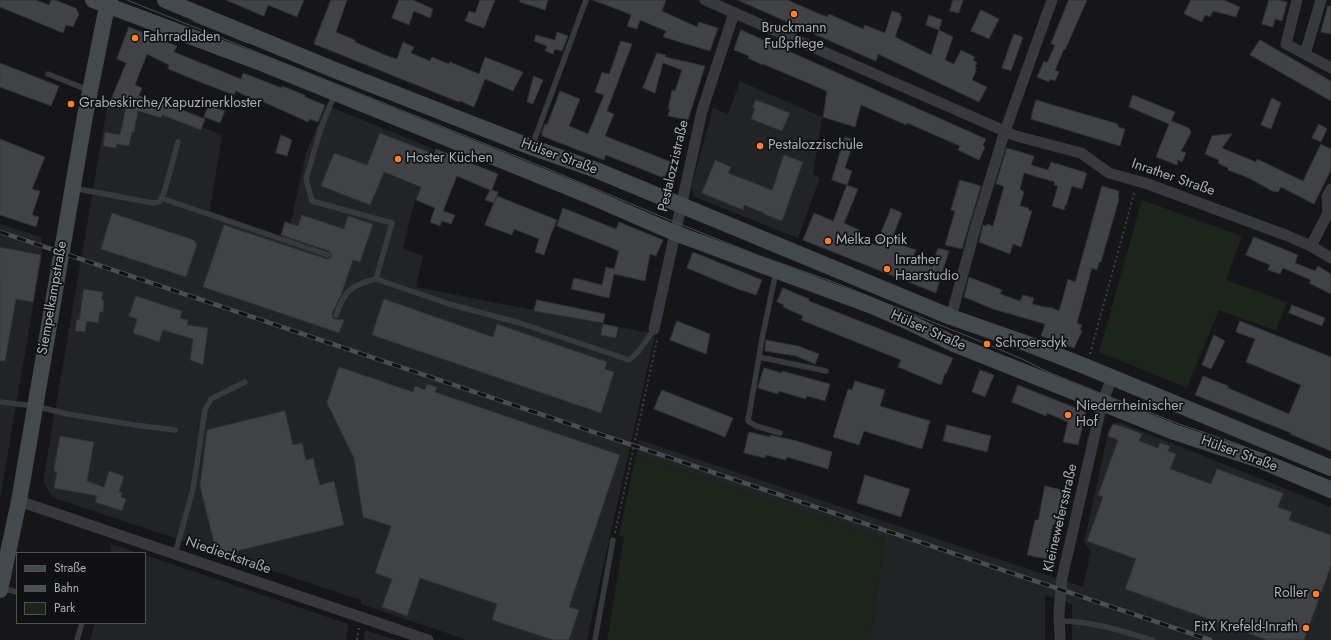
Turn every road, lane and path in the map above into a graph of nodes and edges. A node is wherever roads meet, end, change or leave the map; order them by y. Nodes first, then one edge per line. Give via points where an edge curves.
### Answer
1 (165, 0) edge
2 (586, 0) edge
3 (705, 0) edge
4 (1052, 0) edge
5 (1297, 0) edge
6 (1322, 0) edge
7 (103, 2) edge
8 (734, 13) junction
9 (1305, 54) junction
10 (1331, 68) edge
11 (48, 74) dead end
12 (90, 90) junction
13 (335, 93) junction
14 (1005, 131) junction
15 (178, 142) dead end
16 (531, 147) junction
17 (1138, 181) junction
18 (73, 188) junction
19 (1331, 189) edge
20 (161, 198) junction
21 (680, 206) junction
22 (675, 233) junction
23 (1311, 246) junction
24 (328, 255) dead end
25 (1331, 258) edge
26 (776, 270) junction
27 (376, 279) junction
28 (336, 314) dead end
29 (951, 317) junction
30 (654, 329) junction
31 (759, 356) junction
32 (1087, 367) junction
33 (826, 371) dead end
34 (1112, 378) junction
35 (245, 382) dead end
36 (0, 402) edge
37 (1102, 403) junction
38 (35, 406) junction
39 (175, 430) dead end
40 (780, 433) dead end
41 (1331, 468) edge
42 (1331, 490) edge
43 (19, 501) junction
44 (613, 540) joint
45 (175, 554) junction
46 (0, 589) edge
47 (16, 592) edge
48 (1059, 621) junction
49 (82, 624) edge
50 (77, 640) edge
51 (428, 640) edge
52 (595, 640) edge
53 (1060, 640) edge
54 (1152, 640) edge

1 - 16 street, Hülser Straße
2 - 16 lane
3 - 8 street, Inrather Straße
4 - 14 street
5 - 9 street via 1286,44
6 - 9 street
7 - 12 street, Siempelkampstraße
7 - 13 street, Hülser Straße
8 - 14 street, Inrather Straße
8 - 21 street, Pestalozzistraße via 702,111
9 - 10 street
11 - 12 lane
12 - 18 street, Siempelkampstraße
13 - 22 street, Hülser Straße
13 - 27 lane via 321,128 306,179 312,201 392,222
14 - 17 street, Inrather Straße via 1081,153 1109,173
14 - 29 street, Hülser Straße
15 - 20 lane
16 - 21 street, Hülser Straße via 596,170
17 - 23 street, Inrather Straße
17 - 32 path
18 - 20 lane via 153,203 159,202
18 - 38 street, Siempelkampstraße
19 - 23 street via 1327,197 1328,213
20 - 24 lane
21 - 22 street, Pestalozzistraße
21 - 29 street, Hülser Straße
22 - 26 street, Hülser Straße
22 - 30 street, Pestalozzistraße
23 - 25 street, Inrather Straße
26 - 31 lane
26 - 37 street, Hülser Straße via 872,306 954,344
27 - 28 lane via 361,282 351,288 342,299
27 - 30 lane via 449,304 520,323 629,360 639,351
29 - 32 street, Hülser Straße
30 - 44 path via 657,339
31 - 33 lane
31 - 40 lane via 748,421
32 - 34 street, Hülser Straße
34 - 37 street
34 - 41 street, Hülser Straße
35 - 45 lane via 211,399 205,410 192,489
36 - 38 lane
37 - 42 street, Hülser Straße via 1174,432 1262,461
37 - 48 street, Kleinewefersstraße via 1062,578
38 - 39 lane via 67,414
38 - 43 street, Siempelkampstraße
43 - 45 street, Niedieckstraße
43 - 46 street, Siempelkampstraße
44 - 52 lane
45 - 51 street, Niedieckstraße
46 - 47 lane
48 - 53 street, Kleinewefersstraße
48 - 54 lane via 1110,627
49 - 50 lane

